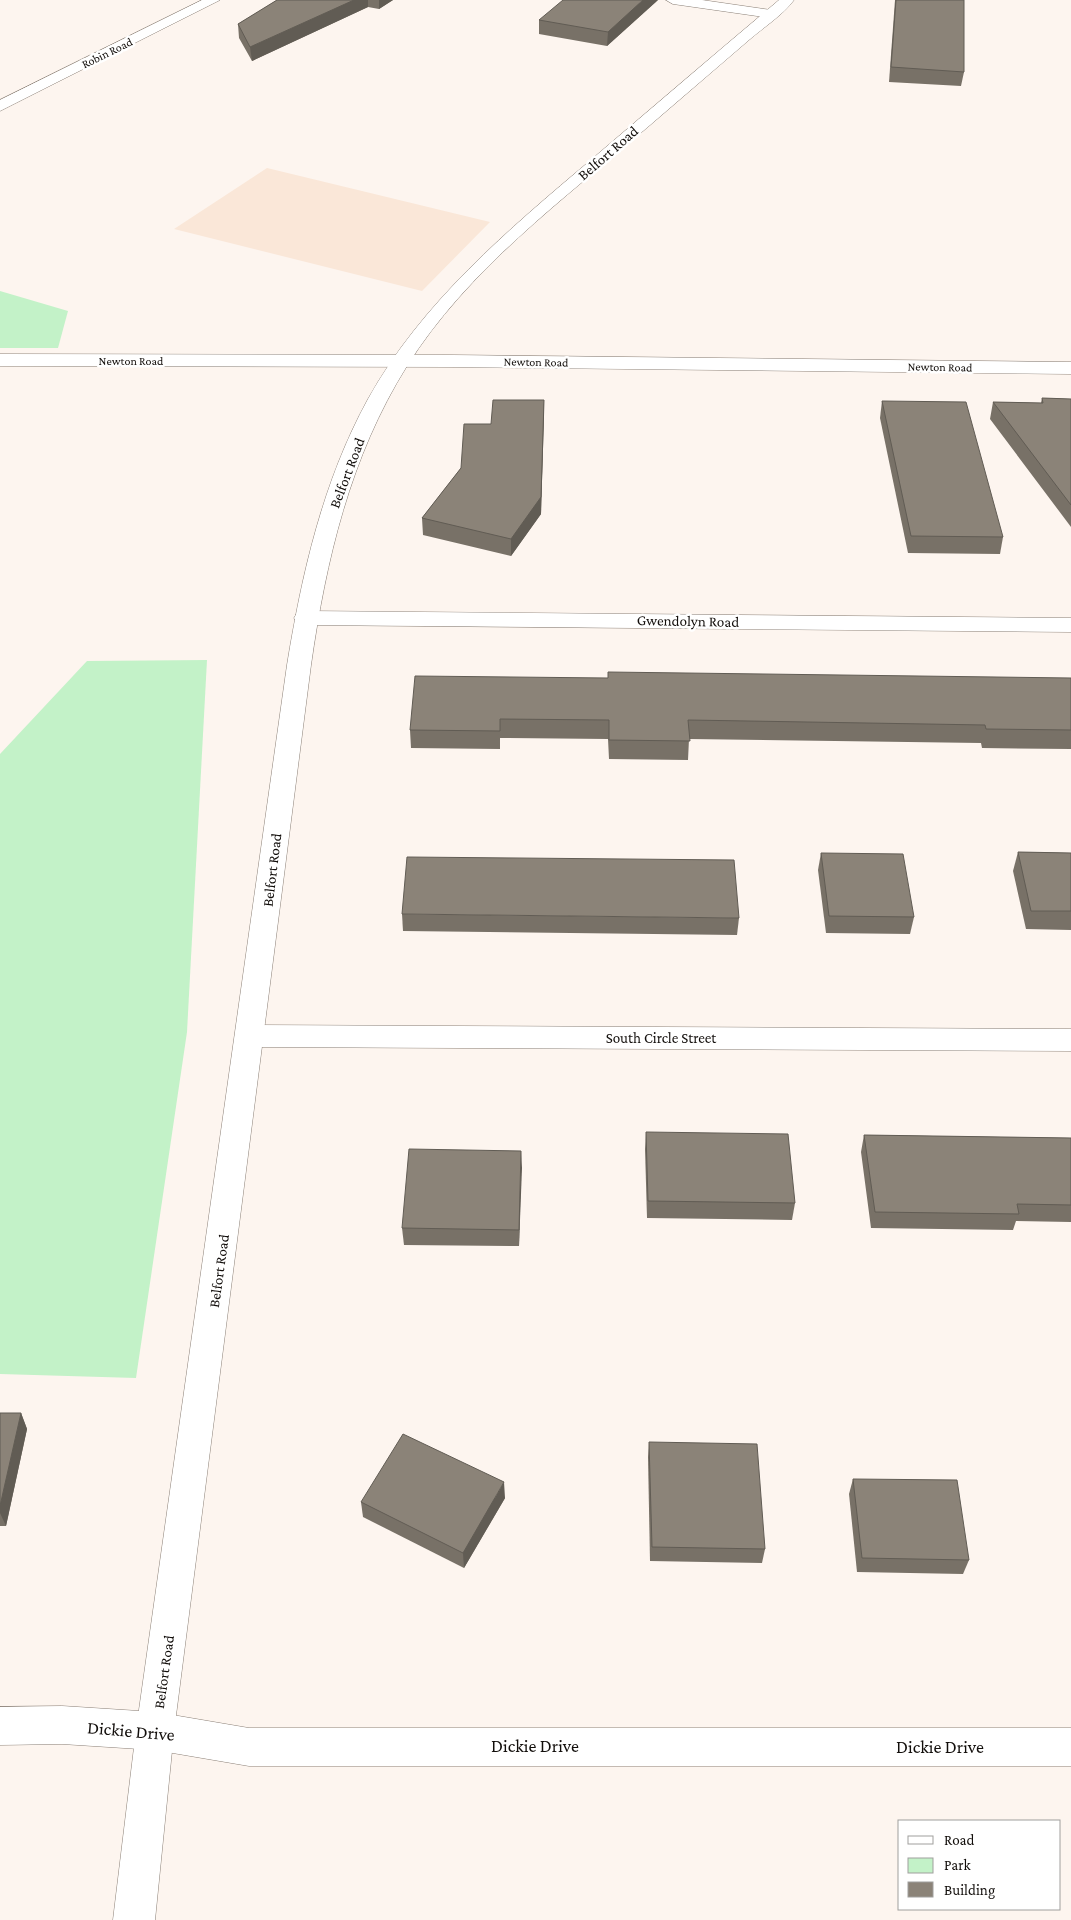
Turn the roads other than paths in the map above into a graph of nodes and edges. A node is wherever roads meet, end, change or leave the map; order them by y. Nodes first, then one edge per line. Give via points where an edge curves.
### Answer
1 (213, 0) edge
2 (673, 0) edge
3 (779, 7) edge
4 (0, 106) edge
5 (0, 360) edge
6 (402, 362) junction
7 (1071, 368) edge
8 (306, 618) junction
9 (1071, 625) edge
10 (250, 1036) junction
11 (1071, 1040) edge
12 (0, 1726) edge
13 (155, 1731) junction
14 (1071, 1747) edge
15 (134, 1920) edge

1 - 4 street, Robin Road
2 - 3 street
3 - 6 street, Belfort Road via 524,225 467,279 424,329
5 - 6 street, Newton Road
6 - 7 street, Newton Road
6 - 8 street, Belfort Road via 378,399 335,498 314,572
8 - 9 street, Gwendolyn Road
8 - 10 street, Belfort Road
10 - 11 street, South Circle Street
10 - 13 street, Belfort Road
12 - 13 street, Dickie Drive via 62,1725
13 - 14 street, Dickie Drive via 249,1747
13 - 15 street, Belfort Road

